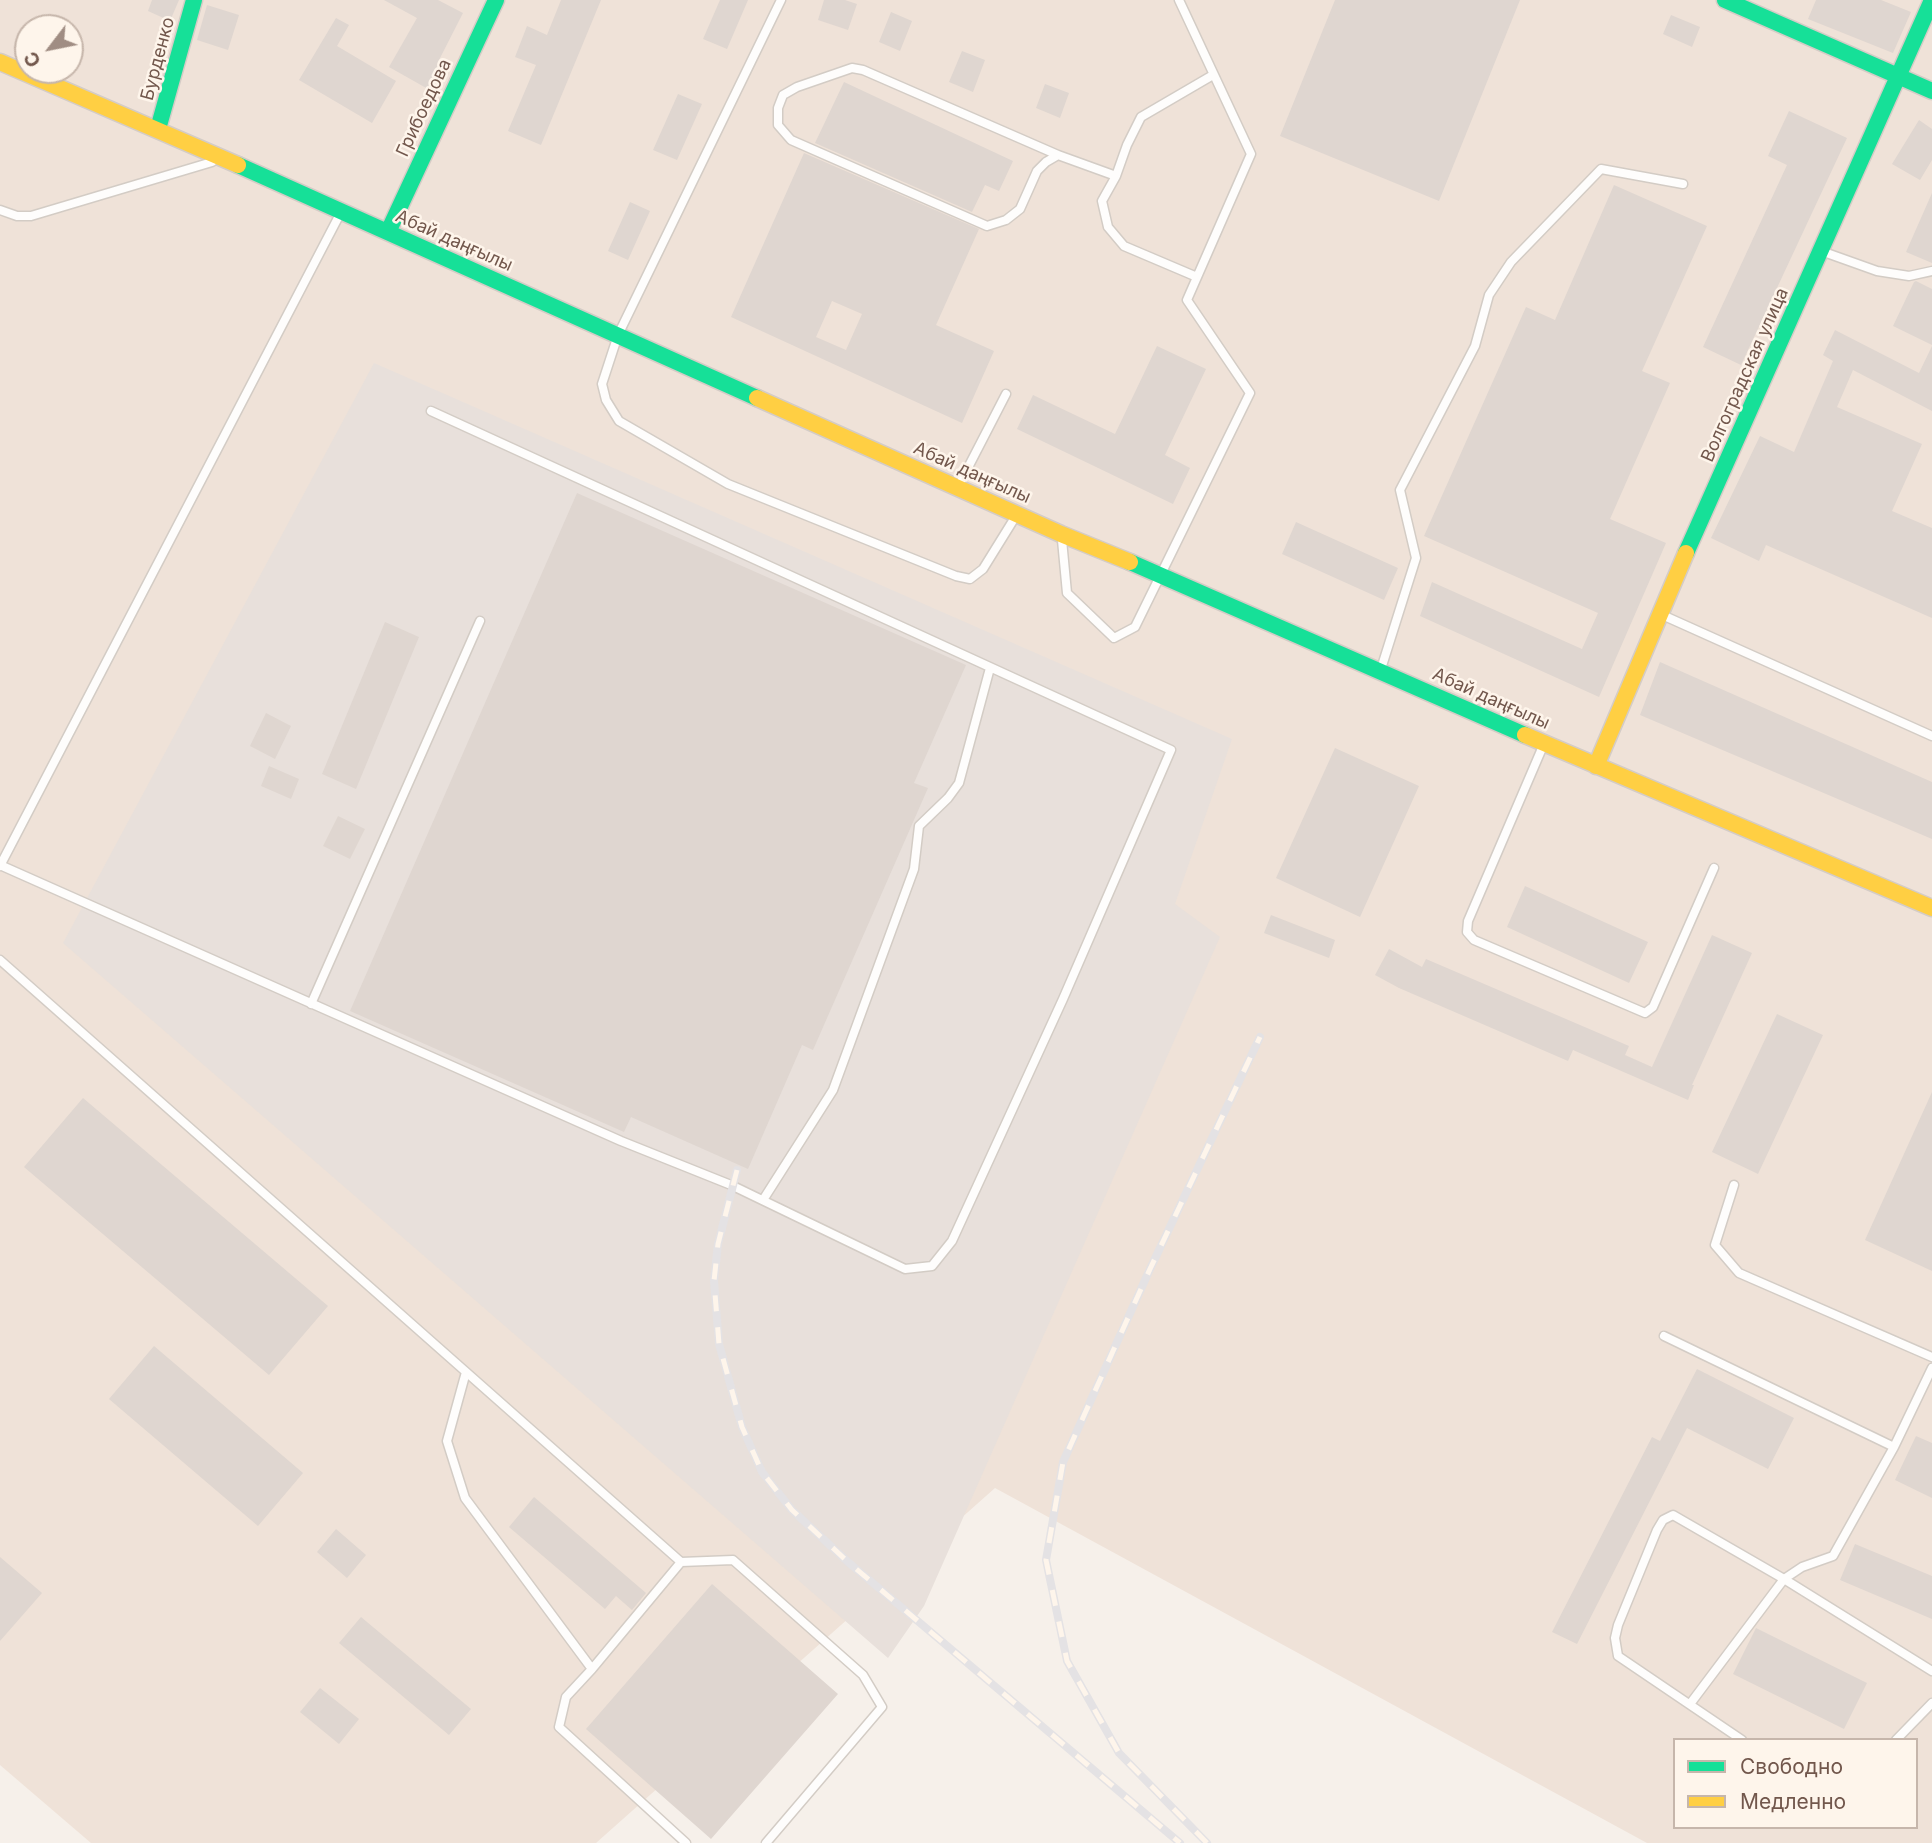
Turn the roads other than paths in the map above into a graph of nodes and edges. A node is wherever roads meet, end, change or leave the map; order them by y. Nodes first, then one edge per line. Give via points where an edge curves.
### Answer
1 (194, 0) edge
2 (495, 0) edge
3 (781, 0) edge
4 (1179, 0) edge
5 (1724, 0) edge
6 (1932, 0) edge
7 (0, 62) edge
8 (1213, 75) junction
9 (1899, 76) junction
10 (1932, 91) edge
11 (158, 129) junction
12 (1058, 155) junction
13 (222, 159) junction
14 (1116, 176) junction
15 (1683, 184) dead end
16 (0, 210) edge
17 (341, 211) junction
18 (388, 232) junction
19 (1821, 251) junction
20 (1932, 271) edge
21 (1197, 276) junction
22 (618, 335) junction
23 (1006, 394) dead end
24 (431, 411) dead end
25 (958, 487) junction
26 (1017, 514) junction
27 (1061, 534) junction
28 (1162, 575) junction
29 (1659, 613) junction
30 (480, 621) dead end
31 (990, 668) junction
32 (1380, 672) junction
33 (1932, 736) edge
34 (1545, 743) junction
35 (1596, 766) junction
36 (0, 866) edge
37 (1714, 868) dead end
38 (1932, 908) edge
39 (0, 960) edge
40 (312, 1004) junction
41 (1734, 1185) dead end
42 (763, 1200) junction
43 (1664, 1336) dead end
44 (1932, 1357) edge
45 (1932, 1368) edge
46 (466, 1372) junction
47 (1894, 1447) junction
48 (681, 1562) junction
49 (1784, 1579) junction
50 (592, 1669) junction
51 (1932, 1671) edge
52 (1932, 1703) edge
53 (1690, 1704) junction
54 (1739, 1738) edge
55 (1898, 1738) edge
56 (686, 1843) edge
57 (766, 1843) edge

1 - 11 main road, Бурденко
2 - 18 main road, Грибоедова
3 - 22 lane
4 - 8 lane
5 - 9 main road
6 - 9 main road, Волгоградская улица
7 - 11 main road, Абай даңғылы
8 - 14 lane via 1141,117
8 - 21 lane via 1251,154
9 - 10 main road
9 - 19 main road, Волгоградская улица
11 - 13 main road, Абай даңғылы
12 - 12 lane via 1037,171 1020,209 987,226 791,140 778,125 778,108 783,95 797,87 852,68
12 - 14 lane
13 - 16 lane via 31,216
13 - 17 main road, Абай даңғылы
14 - 21 lane via 1102,201 1108,227 1124,246
15 - 32 lane via 1601,169 1511,262 1489,295 1475,346 1400,490 1416,558
17 - 18 main road, Абай даңғылы
17 - 36 lane
18 - 22 main road, Абай даңғылы
19 - 20 lane via 1877,271 1909,276
19 - 29 main road, Волгоградская улица
21 - 28 lane via 1187,300 1250,393
22 - 25 main road, Абай даңғылы
22 - 26 lane via 602,384 619,421 728,484 970,579 983,569
23 - 25 lane
24 - 31 lane
25 - 26 main road, Абай даңғылы
26 - 27 main road, Абай даңғылы
27 - 28 main road, Абай даңғылы
27 - 28 lane via 1067,593 1114,638 1135,627
28 - 32 main road, Абай даңғылы
29 - 33 lane
29 - 35 main road, Волгоградская улица
30 - 40 lane
31 - 42 lane via 959,783 919,827 914,869 832,1090
31 - 42 lane via 1171,750 952,1241 932,1266 905,1269
32 - 34 main road, Абай даңғылы
34 - 35 main road, Абай даңғылы
34 - 37 lane via 1468,921 1467,932 1474,940 1645,1013 1653,1007
35 - 38 main road, Абай даңғылы
36 - 40 lane
39 - 46 lane
40 - 42 lane
41 - 44 lane via 1715,1245 1738,1273
43 - 47 lane
45 - 47 lane
46 - 48 lane
46 - 50 lane via 447,1441 465,1498
47 - 49 lane via 1833,1556
48 - 50 lane
48 - 57 lane via 733,1560 863,1675 882,1707
49 - 51 lane
49 - 53 lane
49 - 53 lane via 1673,1515 1663,1520 1615,1638 1618,1656
50 - 56 lane via 566,1697 559,1727
52 - 55 lane
53 - 54 lane

